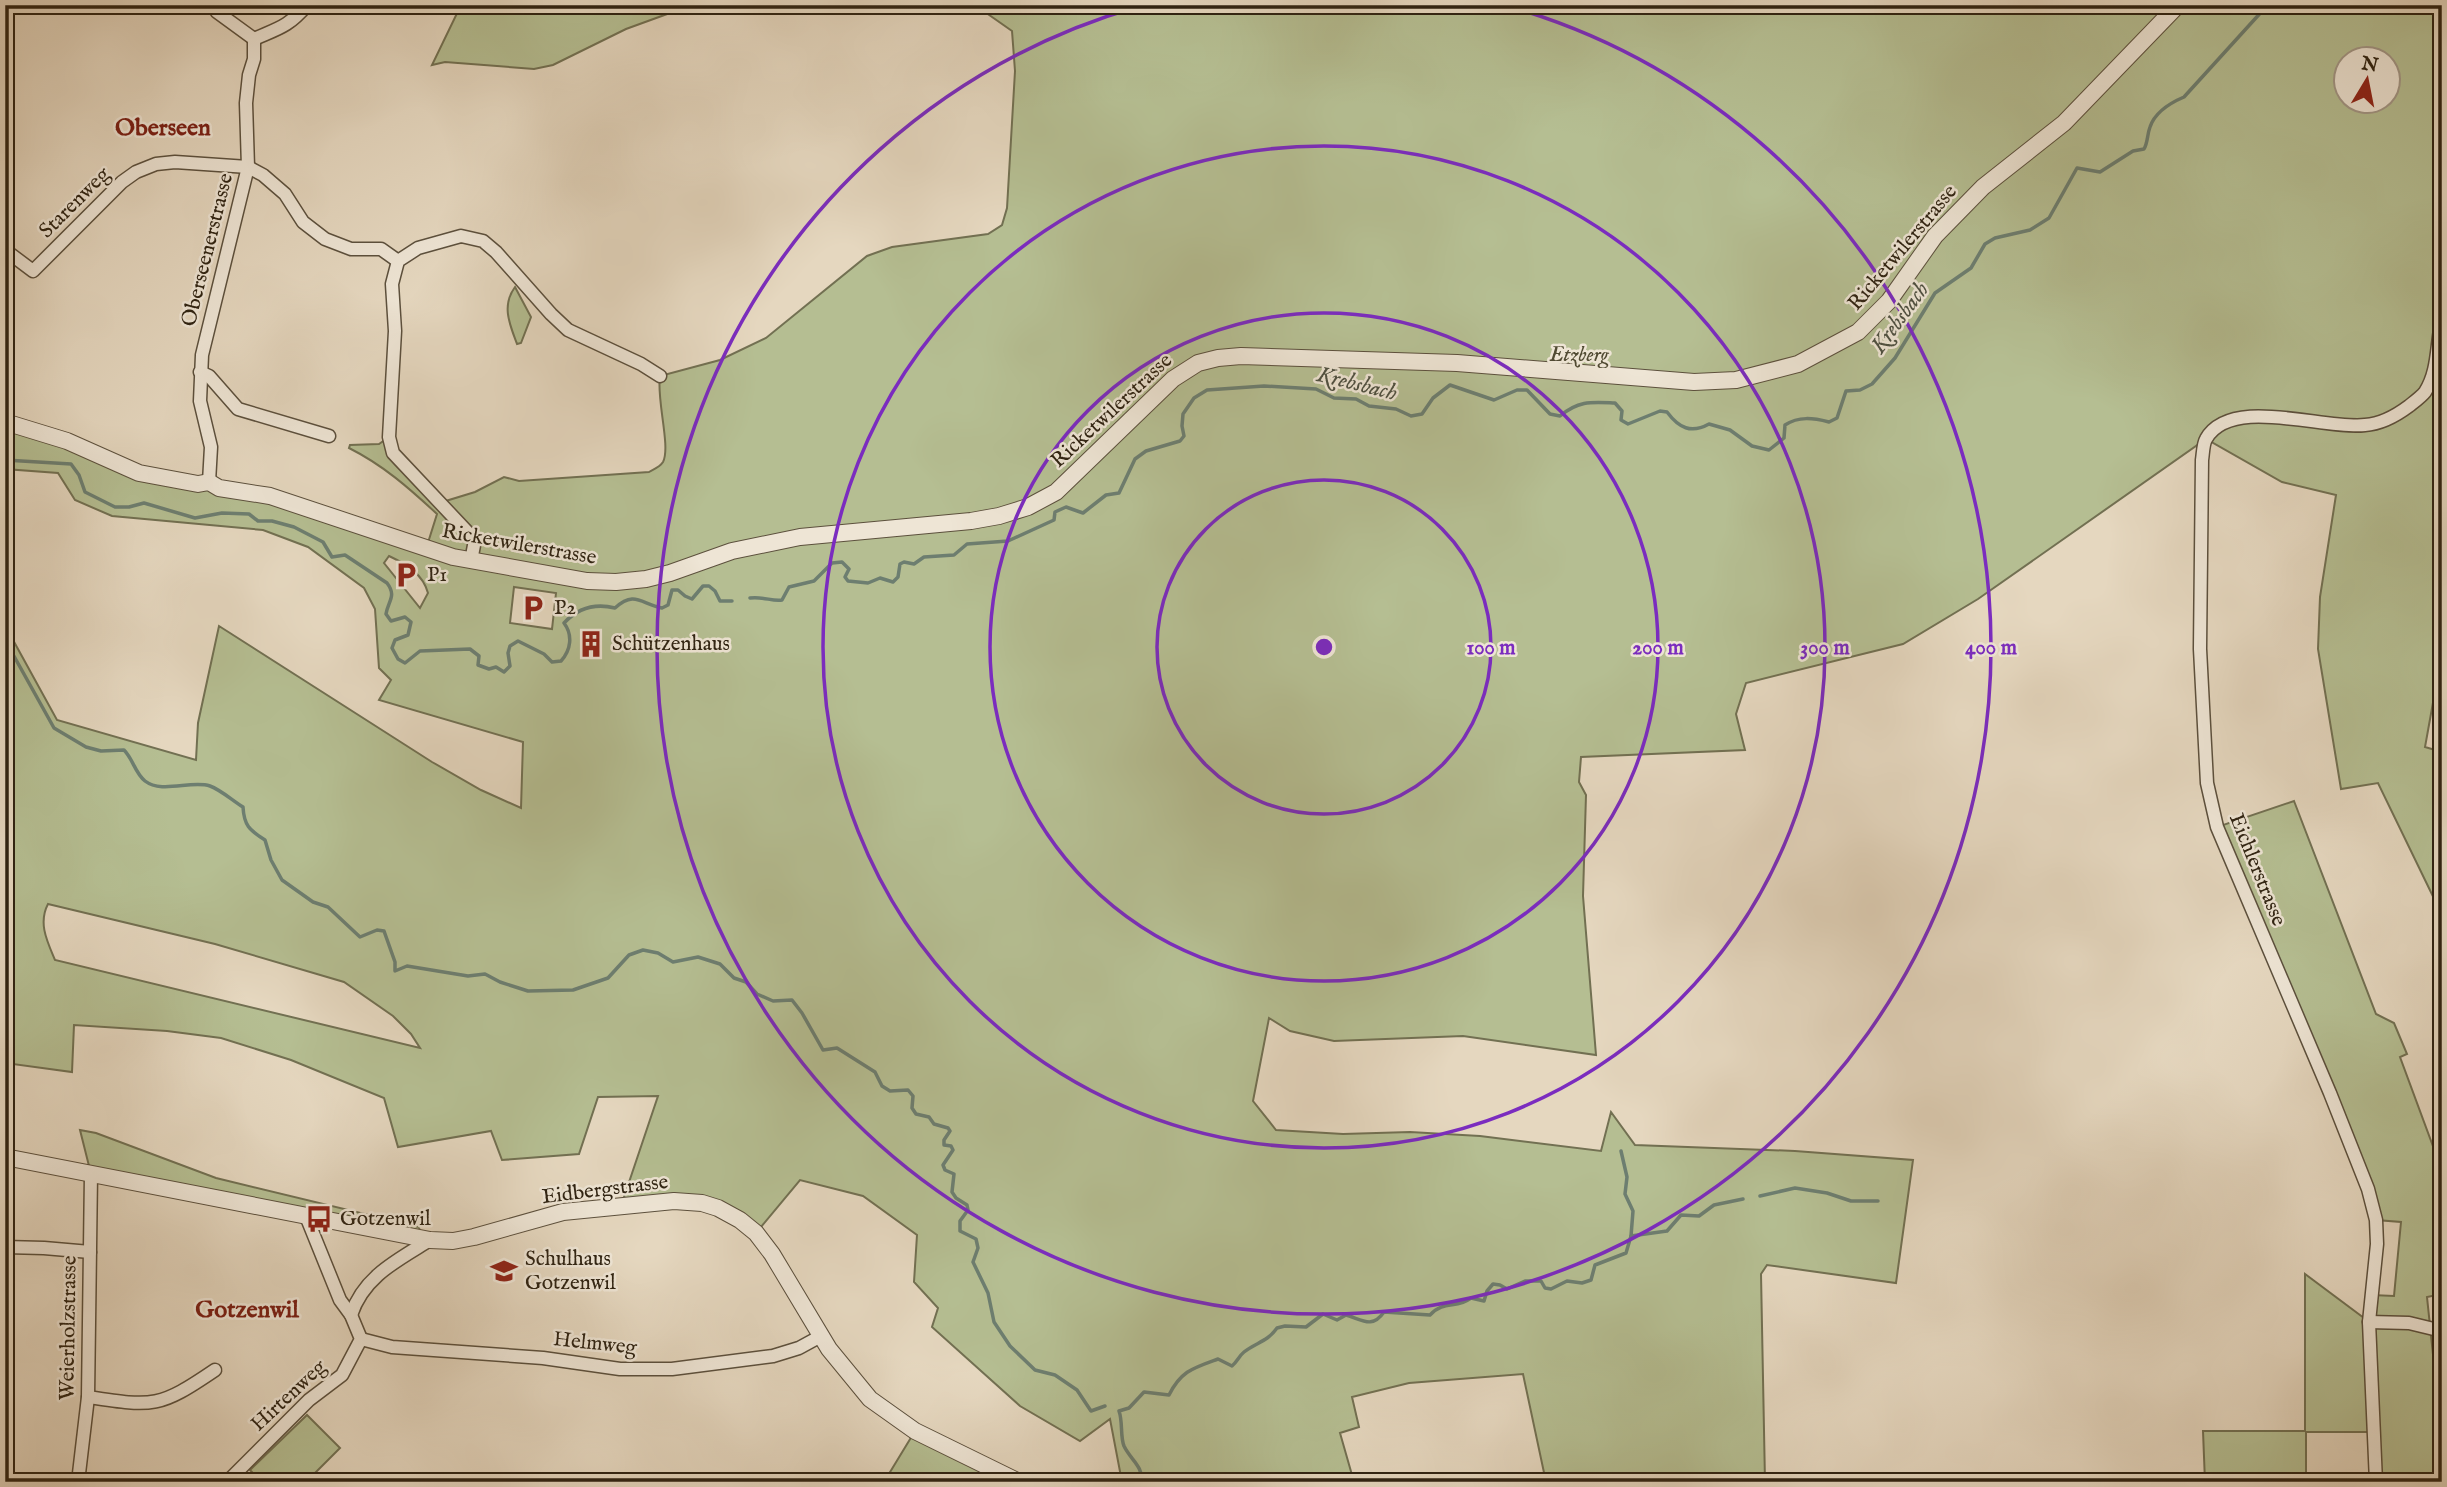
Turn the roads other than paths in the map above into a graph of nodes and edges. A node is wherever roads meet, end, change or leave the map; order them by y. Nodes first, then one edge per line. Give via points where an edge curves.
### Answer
1 (213, 5) edge
2 (307, 5) edge
3 (2178, 5) edge
4 (254, 39) junction
5 (248, 167) junction
6 (5, 250) edge
7 (398, 261) junction
8 (2442, 319) edge
9 (200, 372) junction
10 (660, 376) dead end
11 (5, 422) edge
12 (329, 436) dead end
13 (209, 482) junction
14 (471, 561) junction
15 (5, 1157) edge
16 (91, 1174) junction
17 (306, 1216) junction
18 (430, 1240) junction
19 (5, 1247) edge
20 (90, 1252) junction
21 (351, 1315) junction
22 (2369, 1322) junction
23 (2442, 1331) edge
24 (821, 1335) junction
25 (360, 1339) junction
26 (215, 1370) dead end
27 (88, 1397) junction
28 (78, 1482) edge
29 (227, 1482) edge
30 (1019, 1482) edge
31 (2375, 1482) edge

1 - 4 street
2 - 4 street via 281,29
3 - 14 street, Ricketwilerstrasse via 2064,123 1973,197 1935,236 1889,301 1858,332 1798,364 1736,380 1694,382 1457,363 1218,358 1198,363 1173,379 1056,492 999,516 763,543 670,573 616,582
4 - 5 street, Oberseenerstrasse via 246,103
5 - 6 street, Starenweg via 156,164 122,182 33,271
5 - 7 street via 285,194 303,222 325,239 351,249 381,249
5 - 9 street, Oberseenerstrasse
7 - 10 street via 418,248 461,236 483,241 568,330
7 - 14 street via 392,284 395,331 389,436 393,453 475,540
8 - 22 street, Eichlerstrasse via 2435,373 2424,394 2398,414 2367,425 2246,416 2223,423 2206,439 2202,460 2200,649 2207,783 2217,827 2368,1189 2377,1244
9 - 12 street via 238,409
9 - 13 street, Oberseenerstrasse via 200,401 211,447
11 - 13 street, Ricketwilerstrasse via 67,441 139,473
13 - 14 street, Ricketwilerstrasse via 297,504
15 - 16 street, Eidbergstrasse
16 - 17 street, Eidbergstrasse
16 - 20 street, Weierholzstrasse
17 - 18 street, Eidbergstrasse
17 - 21 street via 340,1300
18 - 21 street via 383,1268 356,1299
18 - 24 street, Eidbergstrasse via 474,1237 563,1212 702,1203 740,1220 756,1233
19 - 20 street
20 - 27 street, Weierholzstrasse
21 - 25 street
22 - 23 street via 2409,1322
22 - 31 street, Eichlerstrasse
24 - 25 street, Helmweg via 773,1356 672,1369 620,1369 543,1358 392,1347
24 - 30 street, Eidbergstrasse via 870,1399 915,1431
25 - 29 street, Hirtenweg via 342,1374
26 - 27 street via 159,1403
27 - 28 street, Weierholzstrasse

